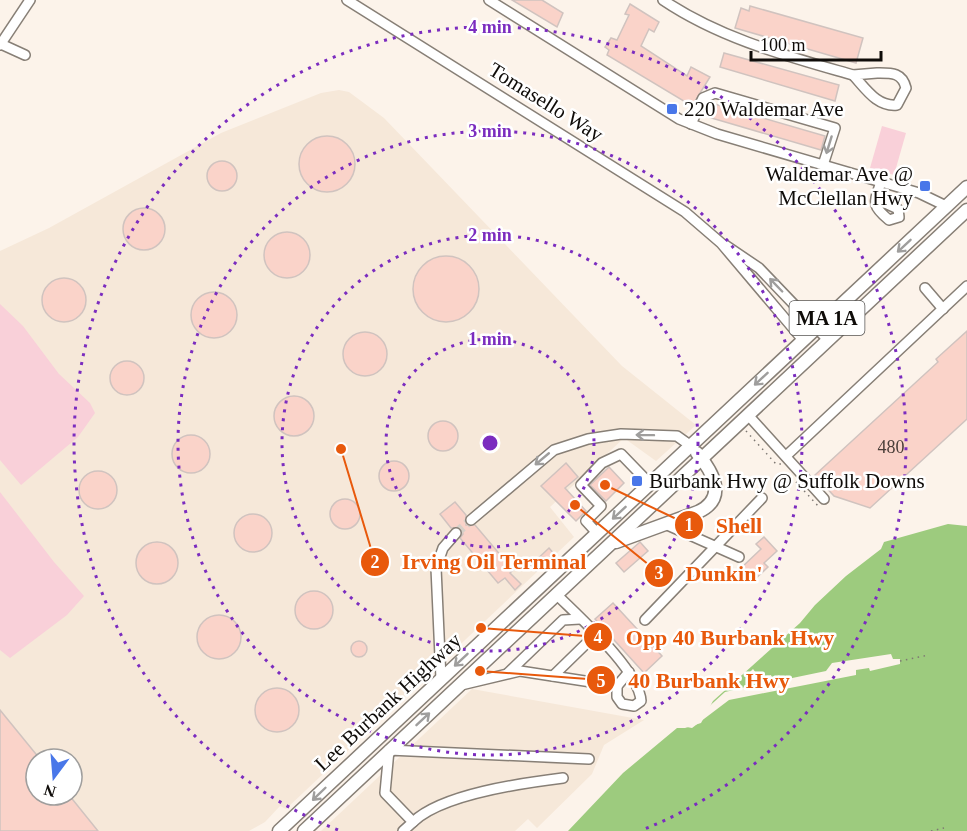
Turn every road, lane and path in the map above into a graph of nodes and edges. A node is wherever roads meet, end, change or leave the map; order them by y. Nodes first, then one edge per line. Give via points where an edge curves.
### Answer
1 (30, 0) edge
2 (347, 0) edge
3 (489, 0) edge
4 (663, 0) edge
5 (0, 44) edge
6 (25, 55) dead end
7 (853, 75) junction
8 (691, 124) junction
9 (823, 165) junction
10 (881, 182) junction
11 (967, 187) edge
12 (876, 199) dead end
13 (946, 206) junction
14 (967, 210) edge
15 (721, 243) junction
16 (967, 286) edge
17 (925, 288) dead end
18 (943, 309) junction
19 (817, 327) junction
20 (803, 339) junction
21 (828, 340) junction
22 (748, 415) junction
23 (745, 431) dead end
24 (691, 446) junction
25 (702, 459) junction
26 (784, 460) junction
27 (798, 479) dead end
28 (650, 484) junction
29 (762, 498) dead end
30 (821, 503) joint
31 (471, 520) tunnel mouth
32 (665, 524) junction
33 (456, 533) tunnel mouth
34 (597, 533) junction
35 (610, 544) junction
36 (716, 547) junction
37 (739, 557) dead end
38 (556, 594) junction
39 (580, 620) junction
40 (645, 620) dead end
41 (595, 635) junction
42 (929, 655) dead end
43 (900, 661) dead end
44 (629, 672) junction
45 (506, 674) junction
46 (553, 676) junction
47 (441, 679) junction
48 (459, 685) junction
49 (617, 686) junction
50 (389, 750) junction
51 (589, 759) dead end
52 (562, 778) dead end
53 (413, 822) junction
54 (944, 828) dead end
55 (279, 831) edge
56 (304, 831) edge
57 (403, 831) edge
58 (931, 831) edge

1 - 5 street
2 - 15 street, Tomasello Way via 667,199
3 - 8 street via 643,99
4 - 7 street via 726,35
5 - 6 street
7 - 7 street via 879,103 897,105 903,98 904,81 896,74
8 - 9 street
8 -> 9 street via 703,98 715,93 835,128
9 - 10 street
10 - 12 street
10 - 13 street
11 - 13 highway, MA 1A
13 -> 19 highway, MA 1A
14 - 21 highway, MA 1A
19 -> 15 street, Tomasello Way via 759,268
15 - 20 street, Tomasello Way
16 - 18 street
17 - 18 street
18 - 26 street
19 - 20 highway, MA 1A
19 - 21 street, Tomasello Way
20 -> 24 highway, Lee Burbank Highway / MA 1A
21 - 22 highway, MA 1A
22 - 25 highway, Lee Burbank Highway / MA 1A
22 - 26 street
23 - 26 path via 776,464
24 - 25 highway
24 - 28 highway, Lee Burbank Highway / MA 1A
24 -> 31 street via 677,436 621,434 554,450
25 - 32 highway via 715,479 713,500 701,510
25 - 35 highway, Lee Burbank Highway / MA 1A
26 - 30 street
27 - 30 path via 795,484
28 -> 34 highway, Lee Burbank Highway / MA 1A
28 - 34 street via 621,454 602,463 581,484 601,506 586,521
29 - 36 street
32 - 35 highway
32 - 36 street
33 - 47 street via 442,548 436,568
34 -> 47 highway, Lee Burbank Highway / MA 1A
35 - 38 highway, Lee Burbank Highway / MA 1A
36 - 37 street
36 - 40 street
38 - 39 street
38 - 48 highway, Lee Burbank Highway / MA 1A
39 - 41 street
39 - 45 street via 563,620
41 - 44 street
41 - 46 street
42 - 43 path
44 - 49 street
44 - 49 street via 640,689 641,701 634,706 622,704
45 - 46 street via 520,671
45 - 48 street
46 - 49 street
47 -> 55 highway, Lee Burbank Highway / MA 1A
50 -> 48 highway, Lee Burbank Highway / MA 1A
50 - 51 street
50 - 53 street via 385,793
50 - 56 highway, Lee Burbank Highway / MA 1A
52 - 53 street via 445,803
53 - 57 street
54 - 58 path

